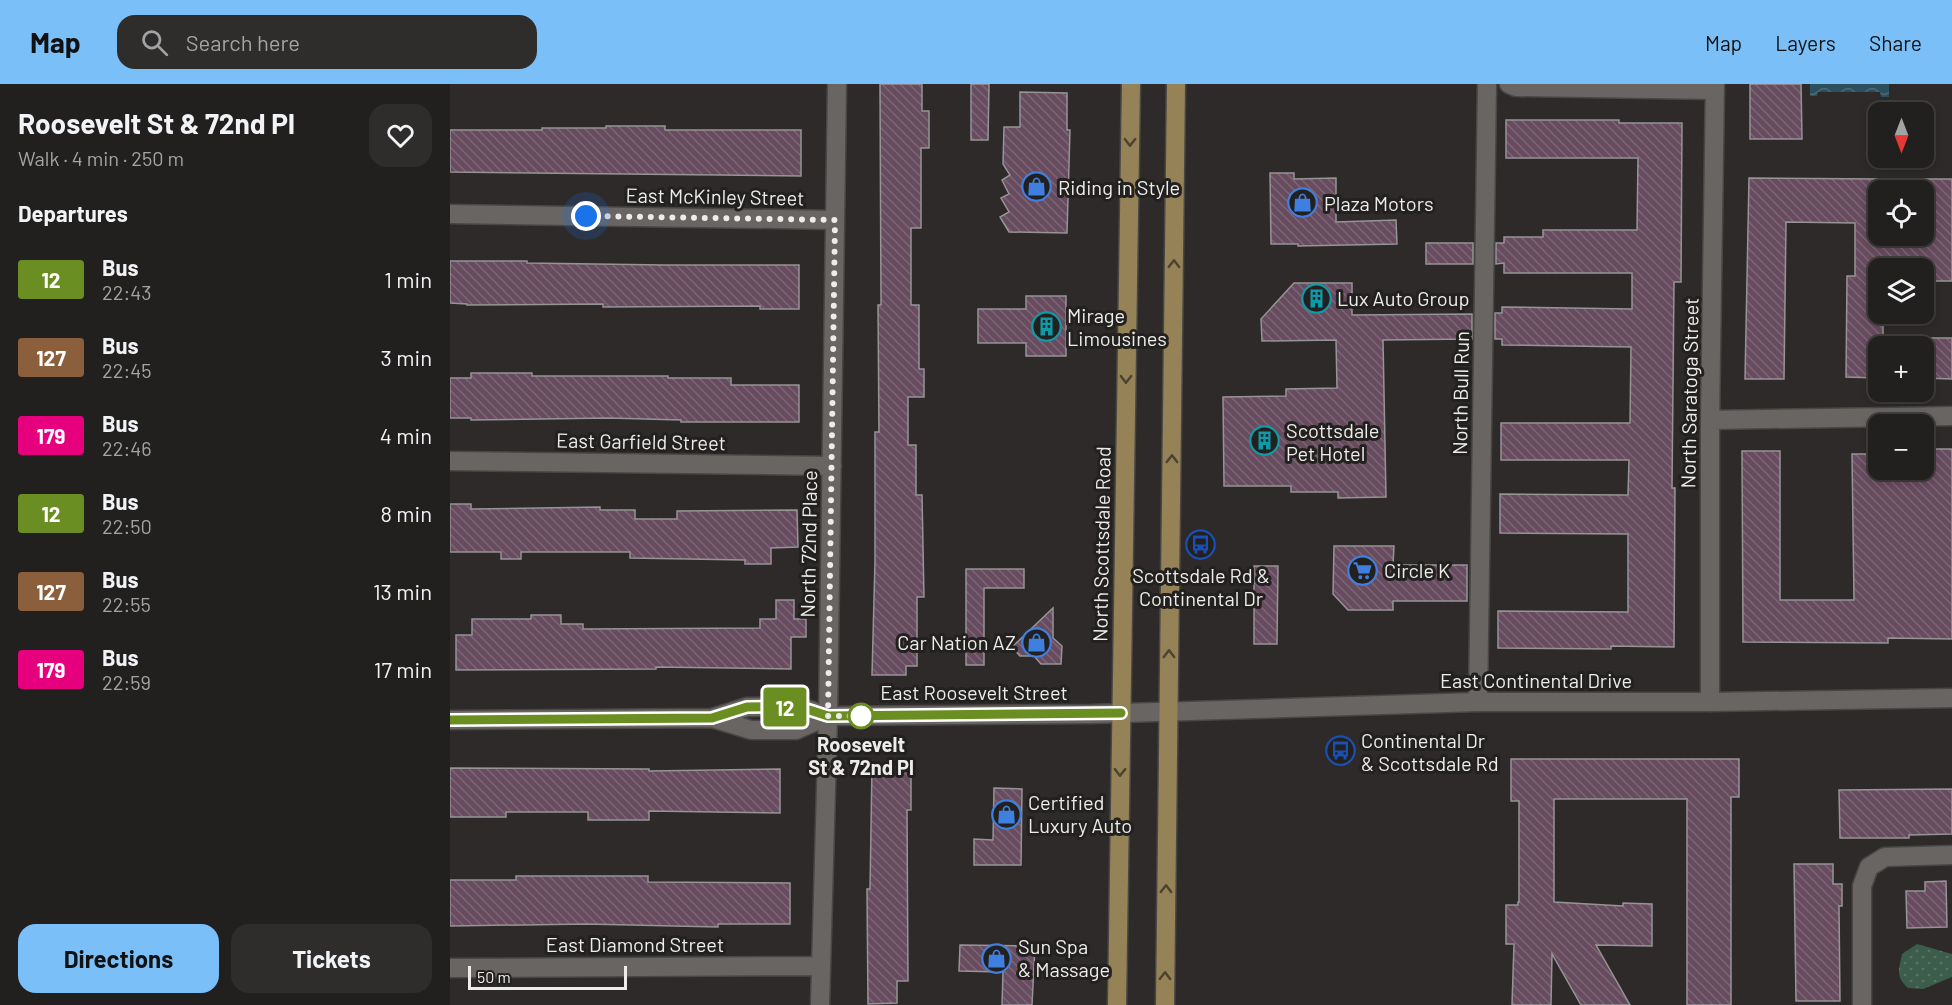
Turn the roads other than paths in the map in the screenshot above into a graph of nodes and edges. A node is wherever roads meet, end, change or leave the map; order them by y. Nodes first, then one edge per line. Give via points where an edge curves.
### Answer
1 (837, 84) edge
2 (1131, 84) edge
3 (1176, 84) edge
4 (1487, 84) edge
5 (1509, 84) edge
6 (1715, 87) edge
7 (450, 214) edge
8 (835, 220) junction
9 (1952, 416) edge
10 (1710, 420) junction
11 (450, 460) edge
12 (831, 466) junction
13 (1952, 698) edge
14 (1478, 702) junction
15 (1710, 702) junction
16 (1168, 712) junction
17 (1121, 713) junction
18 (828, 716) junction
19 (450, 720) edge
20 (1952, 855) edge
21 (821, 966) junction
22 (450, 968) edge
23 (820, 1005) edge
24 (1117, 1005) edge
25 (1165, 1005) edge
26 (1862, 1005) edge

1 - 8 street, North 72nd Place
2 -> 17 main road, North Scottsdale Road
16 -> 3 main road
4 - 14 street, North Bull Run
5 - 6 street
6 - 10 street, North Saratoga Street
7 - 8 street, East McKinley Street
8 - 12 street, North 72nd Place
9 - 10 street
10 - 15 street, North Saratoga Street
11 - 12 street, East Garfield Street
12 - 18 street, North 72nd Place
13 - 15 street, East Continental Drive
14 - 15 street, East Continental Drive
14 - 16 street, East Continental Drive
16 - 17 street, East Continental Drive
25 -> 16 main road
17 - 18 street, East Roosevelt Street
17 -> 24 main road, North Scottsdale Road
18 - 19 street, East Roosevelt Street via 796,730 751,730 712,718
18 - 21 street, North 72nd Place
20 - 26 street via 1885,857 1869,867 1862,886
21 - 22 street, East Diamond Street
21 - 23 street, North 72nd Place

